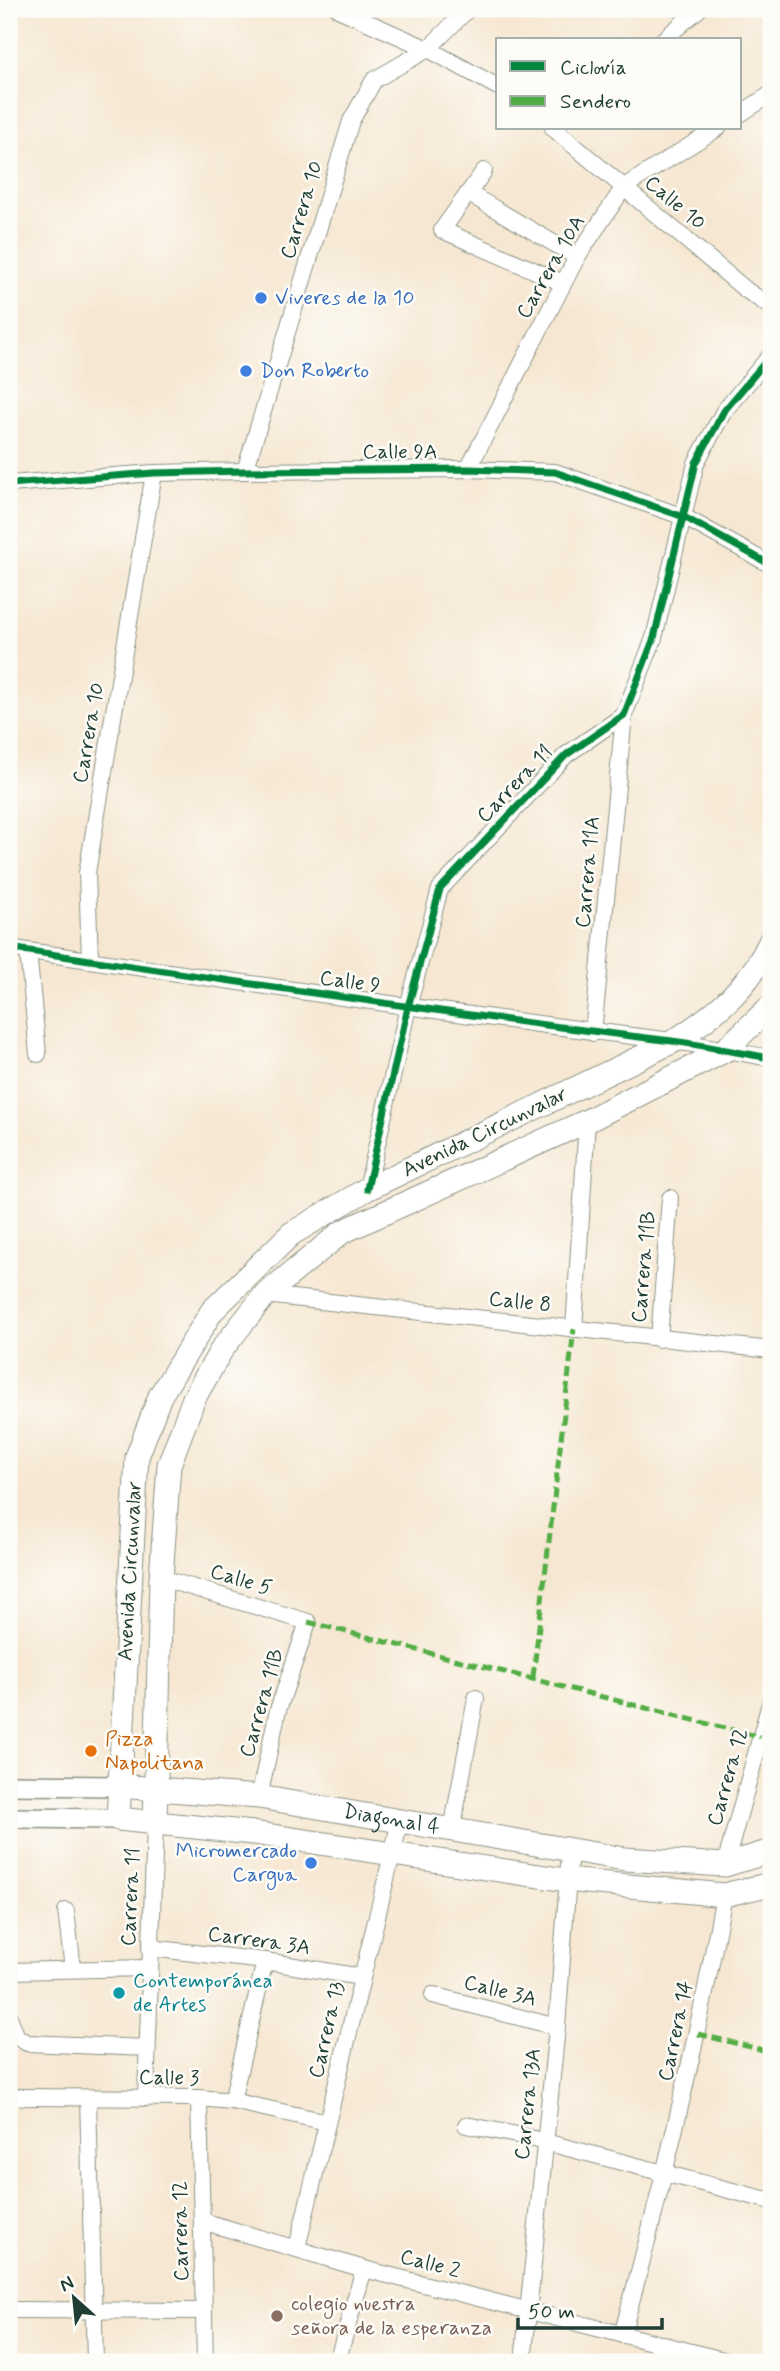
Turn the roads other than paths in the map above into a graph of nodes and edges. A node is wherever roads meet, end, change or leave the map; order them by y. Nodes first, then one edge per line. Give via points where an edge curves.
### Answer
1 (338, 9) edge
2 (468, 9) edge
3 (699, 9) edge
4 (665, 38) edge
5 (428, 49) junction
6 (496, 86) edge
7 (771, 94) edge
8 (742, 113) edge
9 (559, 130) edge
10 (715, 130) edge
11 (484, 171) dead end
12 (624, 187) junction
13 (468, 193) junction
14 (577, 257) junction
15 (563, 283) junction
16 (771, 307) edge
17 (771, 355) edge
18 (468, 469) junction
19 (246, 471) junction
20 (154, 473) junction
21 (9, 484) edge
22 (684, 517) junction
23 (771, 565) edge
24 (624, 715) junction
25 (771, 940) edge
26 (9, 948) edge
27 (28, 951) junction
28 (90, 960) junction
29 (771, 1006) edge
30 (408, 1007) junction
31 (593, 1033) junction
32 (674, 1041) junction
33 (724, 1051) junction
34 (38, 1054) dead end
35 (771, 1058) edge
36 (587, 1121) junction
37 (367, 1189) junction
38 (670, 1198) dead end
39 (265, 1295) junction
40 (574, 1329) junction
41 (659, 1339) junction
42 (771, 1350) edge
43 (161, 1578) junction
44 (308, 1622) joint
45 (476, 1698) dead end
46 (771, 1700) edge
47 (9, 1785) edge
48 (119, 1786) junction
49 (155, 1787) junction
50 (259, 1797) junction
51 (9, 1818) edge
52 (118, 1819) junction
53 (400, 1821) junction
54 (155, 1824) junction
55 (452, 1830) junction
56 (570, 1850) junction
57 (771, 1851) edge
58 (391, 1852) junction
59 (725, 1865) junction
60 (566, 1880) junction
61 (771, 1884) edge
62 (724, 1895) junction
63 (66, 1911) dead end
64 (150, 1948) junction
65 (265, 1961) junction
66 (148, 1968) junction
67 (73, 1969) junction
68 (9, 1971) edge
69 (362, 1977) junction
70 (433, 1995) dead end
71 (9, 2017) edge
72 (557, 2027) junction
73 (147, 2048) junction
74 (9, 2097) edge
75 (88, 2098) junction
76 (146, 2098) junction
77 (199, 2098) junction
78 (232, 2101) junction
79 (327, 2122) junction
80 (466, 2125) dead end
81 (546, 2145) junction
82 (666, 2175) junction
83 (771, 2201) edge
84 (202, 2221) junction
85 (297, 2248) junction
86 (364, 2269) junction
87 (9, 2311) edge
88 (94, 2311) junction
89 (204, 2311) junction
90 (526, 2311) junction
91 (622, 2335) junction
92 (664, 2344) junction
93 (702, 2359) edge
94 (95, 2362) edge
95 (205, 2362) edge
96 (337, 2362) edge
97 (523, 2362) edge
98 (657, 2362) edge
99 (731, 2362) edge

1 - 5 street
2 - 5 street, Carrera 10
3 - 4 street
5 - 6 street
5 - 19 street, Carrera 10 via 374,80 351,121
7 - 8 street
9 - 12 street, Calle 10
10 - 12 street, Carrera 10A
11 - 13 street
12 - 14 street, Carrera 10A
12 - 16 street, Calle 10
13 - 14 street
13 - 15 street via 442,230
14 - 15 street, Carrera 10A
15 - 18 street, Carrera 10A
17 - 22 street via 724,411 696,463
18 - 19 street, Calle 9A
18 - 22 street, Calle 9A via 555,472
19 - 20 street, Calle 9A
20 - 21 street, Calle 9A
20 - 28 street, Carrera 10 via 87,873
22 - 23 street, Calle 9A
22 - 24 street via 654,638
24 - 30 street, Carrera 11 via 566,755 440,889
24 - 31 street, Carrera 11A
25 - 32 main road, Avenida Circunvalar via 759,967 713,1017
26 - 27 street, Calle 9
27 - 28 street, Calle 9
27 - 34 street
28 - 30 street, Calle 9
29 - 33 main road, Avenida Circunvalar
30 - 31 street, Calle 9
30 - 37 street, Carrera 11
31 - 32 street, Calle 9
32 - 33 street, Calle 9
32 - 37 main road, Avenida Circunvalar
33 - 35 street, Calle 9
33 - 36 main road, Avenida Circunvalar
36 - 39 main road, Avenida Circunvalar via 342,1232
36 - 40 street
37 - 48 main road, Avenida Circunvalar via 291,1234 212,1311 159,1396 137,1457
38 - 41 street, Carrera 11B
39 - 40 street, Calle 8
39 - 43 main road, Avenida Circunvalar via 216,1359 194,1398 173,1454
40 - 41 street, Calle 8
41 - 42 street, Calle 8
43 - 44 street, Calle 5
43 - 49 main road, Avenida Circunvalar
44 - 50 street, Carrera 11B via 278,1710
45 - 55 street
46 - 59 street, Carrera 12
47 - 48 street, Diagonal 4
48 - 49 main road, Diagonal 4
48 - 52 main road, Avenida Circunvalar
49 - 50 main road, Diagonal 4
49 - 54 main road, Avenida Circunvalar
50 - 53 main road, Diagonal 4
51 - 52 street, Diagonal 4
52 - 54 main road, Diagonal 4
53 - 55 main road, Diagonal 4
53 - 58 street, Carrera 13
54 - 58 main road, Diagonal 4
54 - 64 street, Carrera 11
55 - 56 main road, Diagonal 4
56 - 59 main road, Diagonal 4 via 624,1859
56 - 60 street, Carrera 13A
57 - 59 main road, Diagonal 4
58 - 60 main road, Diagonal 4
58 - 69 street, Carrera 13
60 - 62 main road, Diagonal 4
60 - 72 street, Carrera 13A
61 - 62 main road, Diagonal 4
62 - 82 street, Carrera 14
63 - 67 street
64 - 65 street, Carrera 3A
64 - 66 street, Carrera 11
65 - 69 street, Carrera 3A
65 - 78 street
66 - 67 street
66 - 73 street, Carrera 11
67 - 68 street
69 - 79 street, Carrera 13
70 - 72 street, Calle 3A
71 - 73 street via 16,2037 27,2043
72 - 81 street, Carrera 13A
73 - 76 street, Carrera 11
74 - 75 street, Calle 3
75 - 76 street, Calle 3
75 - 88 street
76 - 77 street, Calle 3
77 - 78 street, Calle 3
77 - 84 street, Carrera 12
78 - 79 street, Calle 3
79 - 85 street, Carrera 13
80 - 81 street
81 - 82 street
81 - 90 street, Carrera 13A
82 - 83 street
82 - 91 street, Carrera 14
84 - 85 street, Calle 2
84 - 89 street, Carrera 12
85 - 86 street, Calle 2
86 - 90 street, Calle 2
86 - 96 street
87 - 88 street
88 - 89 street
88 - 94 street
89 - 95 street, Carrera 12
90 - 91 street, Calle 2
90 - 97 street, Carrera 13A
91 - 92 street, Calle 2
92 - 93 street, Calle 2
92 - 98 street
93 - 99 street, Calle 2

